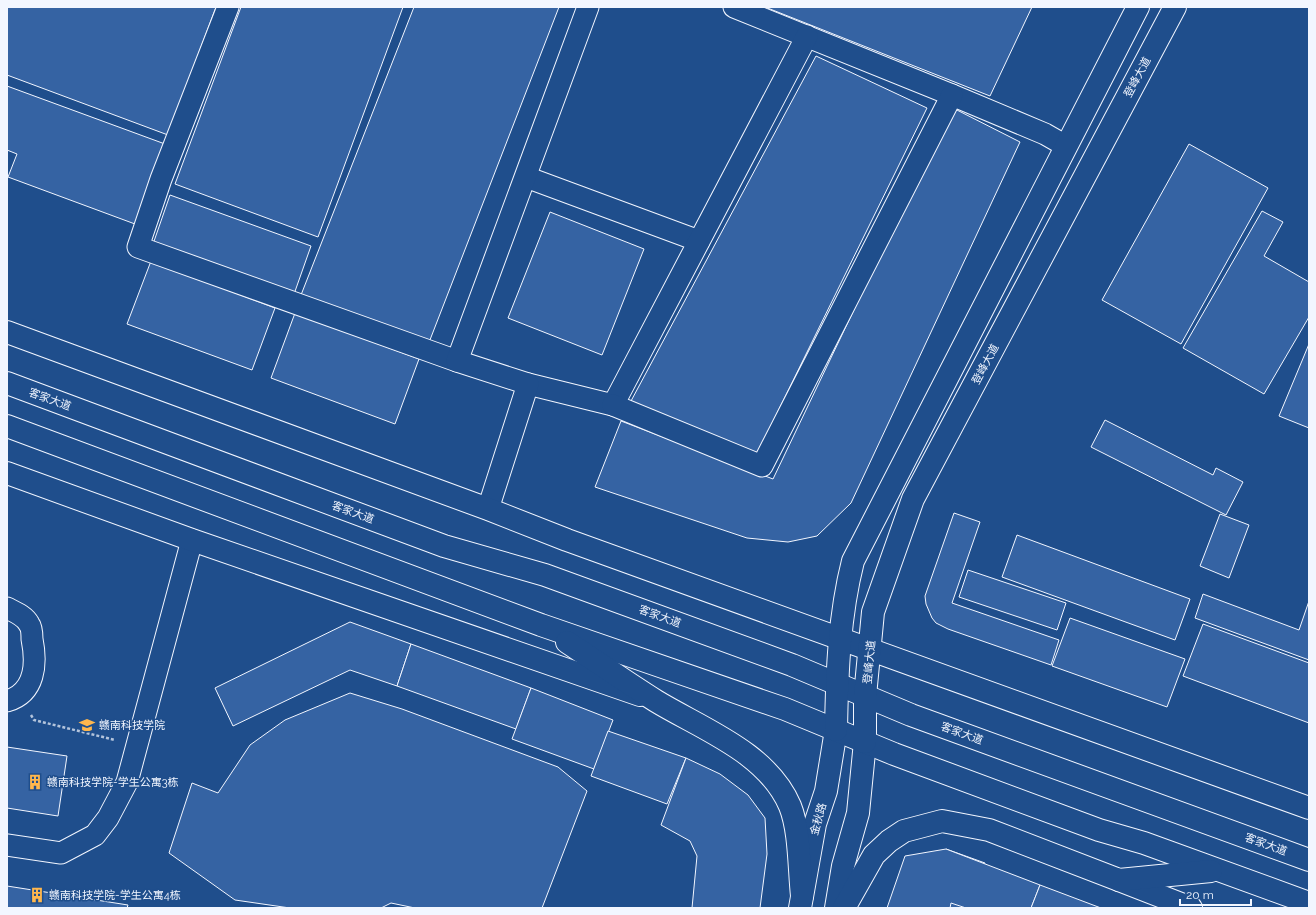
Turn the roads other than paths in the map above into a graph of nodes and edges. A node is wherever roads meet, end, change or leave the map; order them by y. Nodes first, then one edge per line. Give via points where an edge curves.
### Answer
1 (228, 7) edge
2 (588, 7) edge
3 (734, 7) edge
4 (1138, 7) edge
5 (1175, 7) edge
6 (807, 36) junction
7 (952, 95) junction
8 (1066, 146) junction
9 (526, 177) junction
10 (699, 241) junction
11 (7, 332) edge
12 (457, 361) junction
13 (7, 383) edge
14 (528, 384) junction
15 (613, 405) junction
16 (7, 426) edge
17 (7, 473) edge
18 (488, 509) junction
19 (192, 540) junction
20 (7, 608) edge
21 (541, 625) junction
22 (840, 638) junction
23 (870, 650) junction
24 (836, 684) junction
25 (866, 696) junction
26 (7, 701) edge
27 (657, 702) junction
28 (836, 730) junction
29 (865, 742) junction
30 (1309, 808) edge
31 (7, 845) edge
32 (1309, 860) edge
33 (1217, 870) junction
34 (1119, 880) junction
35 (801, 902) edge
36 (1161, 903) edge
37 (1309, 903) edge
38 (836, 908) edge
39 (844, 908) edge
40 (1191, 908) edge

1 - 12 street via 161,179 138,247
2 - 9 street
3 - 6 street
4 - 8 main road
5 - 23 main road, 登峰大道 via 913,499 873,612
6 - 7 street
6 - 10 street
7 - 8 street via 1045,134
7 - 15 street via 762,466
8 - 22 main road via 853,561
9 - 10 street
9 - 12 street
10 - 15 street
11 - 18 main road
12 - 14 street
13 - 24 main road, 客家大道 via 444,546 545,575 792,665
14 - 15 street
14 - 18 street
16 - 21 main road
17 - 19 main road
18 - 22 main road via 812,630
19 - 27 main road
19 - 31 street via 127,782 108,818 95,835 61,853
20 - 26 street via 19,613 30,624 36,657 31,680 18,698
21 - 27 main road
21 - 28 main road via 785,709
22 - 23 main road
22 - 24 main road
23 - 25 main road, 登峰大道
23 - 30 main road
24 - 25 main road, 客家大道
24 - 28 main road
25 - 29 main road, 登峰大道
25 - 32 main road, 客家大道 via 910,715
27 - 35 main road via 727,740 753,760 777,784 790,806 796,830
28 - 29 main road
28 - 35 main road, 金秋路 via 826,791 814,824
29 - 33 main road via 1099,830 1144,843
29 - 38 main road via 858,813 843,866
33 - 34 main road
33 - 37 main road
34 - 36 main road
34 - 39 main road via 989,830 942,821 904,831 888,841 874,855
36 - 40 main road

